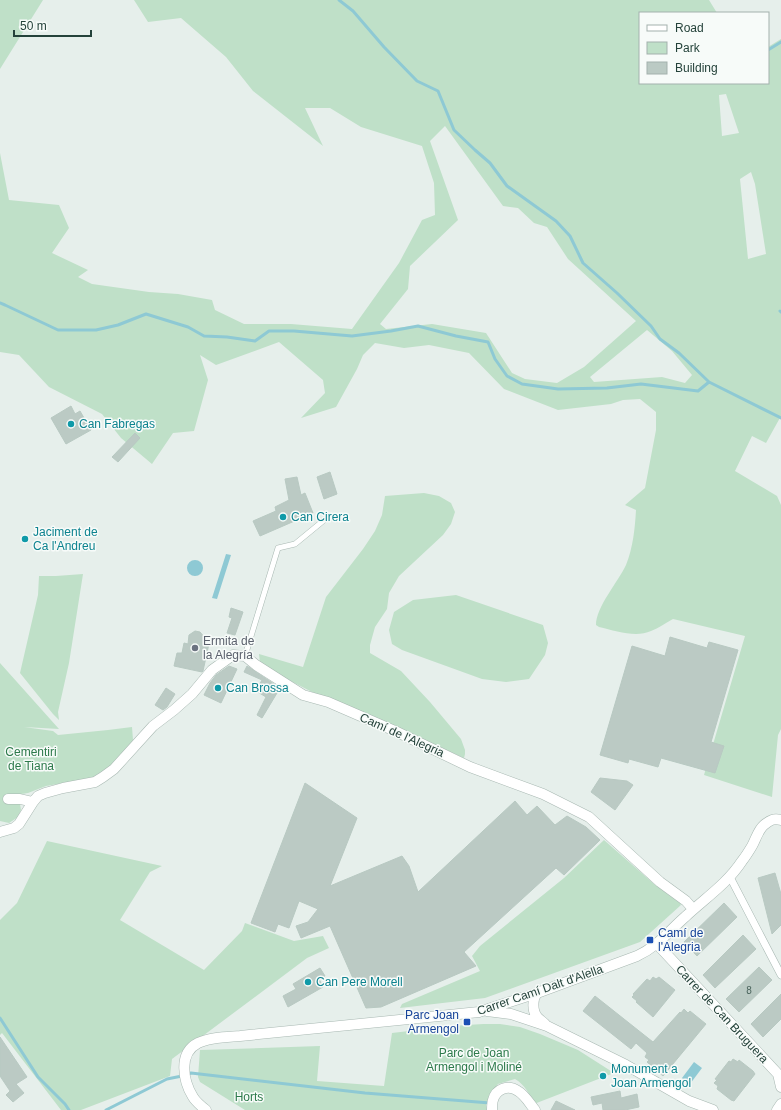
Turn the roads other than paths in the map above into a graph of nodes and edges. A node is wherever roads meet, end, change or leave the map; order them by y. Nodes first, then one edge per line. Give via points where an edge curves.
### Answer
1 (323, 521) dead end
2 (245, 656) junction
3 (8, 799) dead end
4 (33, 802) junction
5 (781, 820) edge
6 (0, 832) edge
7 (730, 877) junction
8 (693, 909) junction
9 (657, 944) junction
10 (781, 975) edge
11 (536, 993) junction
12 (485, 1011) junction
13 (547, 1026) junction
14 (781, 1087) edge
15 (521, 1093) junction
16 (781, 1104) edge
17 (206, 1110) edge
18 (492, 1110) edge
19 (526, 1110) edge
20 (535, 1110) edge
21 (713, 1110) edge
22 (777, 1110) edge

1 - 2 lane via 295,544 278,548
2 - 4 street via 233,655 212,670 192,694 153,726 114,769 103,777 95,782 45,793
2 - 8 street, Camí de l'Alegria via 303,695 328,702 470,767 543,794 589,817
3 - 4 street via 20,798
4 - 6 street via 19,824
5 - 7 street, Carrer Camí Dalt d'Alella via 776,818 764,825
7 - 8 street, Carrer Camí Dalt d'Alella
7 - 10 street
8 - 9 street, Carrer Camí Dalt d'Alella
9 - 11 street, Carrer Camí Dalt d'Alella via 647,952
9 - 14 street, Carrer de Can Bruguera via 778,1074
11 - 12 street, Carrer Camí Dalt d'Alella
11 - 13 street via 536,1017
12 - 13 street via 511,1014
12 - 17 street, Carrer Camí Dalt d'Alella via 197,1043 186,1056 184,1066 188,1087 200,1106
13 - 21 street via 626,1065 689,1101
15 - 18 street via 513,1088 501,1088 493,1100
15 - 19 street
15 - 20 street
16 - 22 street

